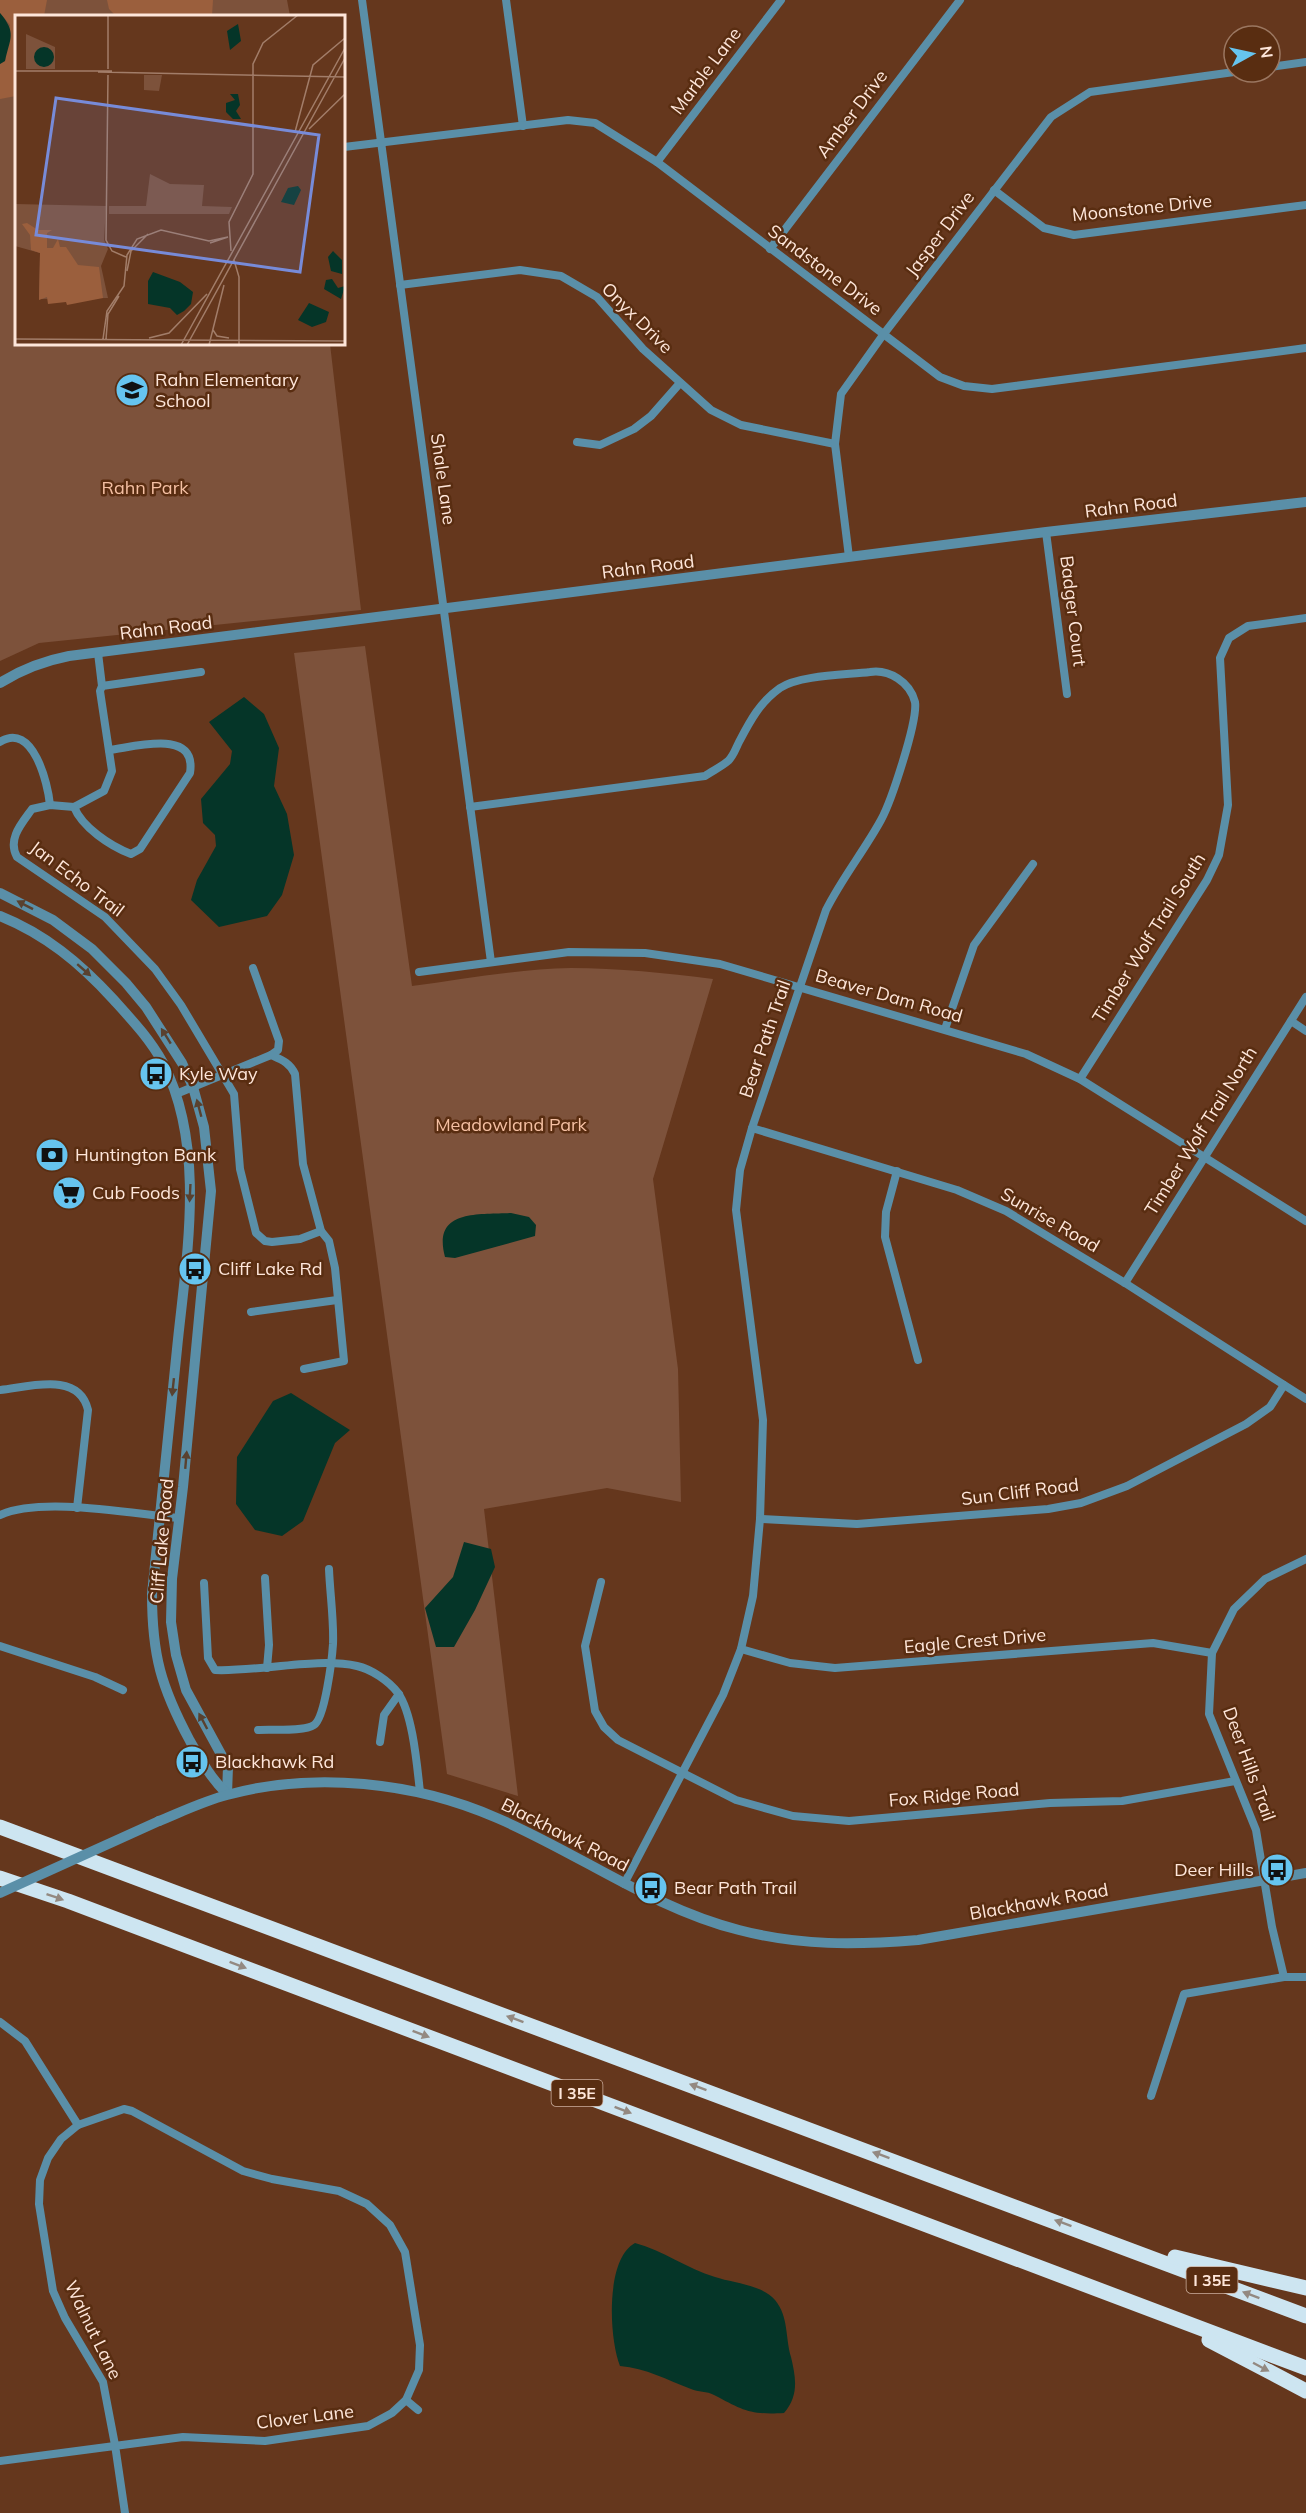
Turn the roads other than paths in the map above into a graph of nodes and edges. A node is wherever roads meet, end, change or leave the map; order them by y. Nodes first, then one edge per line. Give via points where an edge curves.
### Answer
1 (363, 0) edge
2 (506, 0) edge
3 (781, 0) edge
4 (960, 0) edge
5 (1306, 62) edge
6 (1282, 65) edge
7 (1222, 74) edge
8 (523, 126) junction
9 (381, 142) junction
10 (345, 147) edge
11 (657, 162) junction
12 (994, 190) junction
13 (1306, 205) edge
14 (770, 249) junction
15 (400, 285) junction
16 (883, 335) junction
17 (1306, 348) edge
18 (680, 383) junction
19 (576, 442) dead end
20 (835, 444) junction
21 (1306, 502) edge
22 (1046, 532) junction
23 (849, 557) junction
24 (443, 610) junction
25 (1306, 618) edge
26 (98, 653) junction
27 (201, 672) dead end
28 (0, 683) edge
29 (102, 686) junction
30 (1067, 694) dead end
31 (0, 742) edge
32 (110, 750) junction
33 (50, 805) junction
34 (74, 807) junction
35 (470, 807) junction
36 (1033, 864) dead end
37 (0, 893) edge
38 (0, 916) edge
39 (491, 962) junction
40 (253, 968) dead end
41 (419, 972) dead end
42 (800, 987) junction
43 (1306, 998) edge
44 (1291, 1021) junction
45 (945, 1029) junction
46 (1306, 1031) edge
47 (271, 1055) junction
48 (222, 1077) junction
49 (1080, 1079) junction
50 (193, 1088) junction
51 (176, 1094) junction
52 (752, 1128) junction
53 (1205, 1157) junction
54 (897, 1171) junction
55 (1306, 1221) edge
56 (321, 1231) junction
57 (1125, 1283) junction
58 (337, 1300) junction
59 (251, 1312) dead end
60 (918, 1360) dead end
61 (304, 1370) dead end
62 (1284, 1385) junction
63 (0, 1390) edge
64 (1306, 1399) edge
65 (77, 1508) junction
66 (0, 1515) edge
67 (160, 1516) junction
68 (179, 1518) junction
69 (760, 1519) junction
70 (1306, 1559) edge
71 (329, 1569) dead end
72 (265, 1578) dead end
73 (601, 1582) dead end
74 (204, 1583) dead end
75 (0, 1646) edge
76 (741, 1649) junction
77 (1212, 1653) junction
78 (330, 1664) junction
79 (267, 1668) junction
80 (123, 1690) dead end
81 (399, 1694) junction
82 (258, 1730) dead end
83 (380, 1742) dead end
84 (681, 1774) junction
85 (1235, 1781) junction
86 (420, 1792) junction
87 (227, 1794) junction
88 (0, 1827) edge
89 (1306, 1873) edge
90 (0, 1878) edge
91 (1265, 1880) junction
92 (624, 1884) junction
93 (0, 1893) edge
94 (1284, 1977) junction
95 (1306, 1977) edge
96 (0, 2022) edge
97 (1151, 2096) dead end
98 (78, 2125) junction
99 (1118, 2244) junction
100 (1306, 2288) edge
101 (1154, 2310) junction
102 (1306, 2316) edge
103 (1306, 2368) edge
104 (1306, 2391) edge
105 (406, 2400) junction
106 (418, 2410) dead end
107 (115, 2445) junction
108 (0, 2461) edge
109 (125, 2513) edge

1 - 9 street, Shale Lane
2 - 8 street
3 - 11 street, Marble Lane
4 - 14 street, Amber Drive
5 - 6 street
7 - 12 street, Jasper Drive via 1090,92 1051,117
8 - 9 street, Sandstone Drive
8 - 11 street, Sandstone Drive via 568,120 596,123
9 - 10 street, Sandstone Drive
9 - 15 street, Shale Lane
11 - 14 street, Sandstone Drive
12 - 13 street, Moonstone Drive via 1044,228 1074,235
12 - 16 street, Jasper Drive
14 - 16 street, Sandstone Drive
15 - 18 street, Onyx Drive via 520,270 561,276 597,297
15 - 24 street, Shale Lane
16 - 17 street, Sandstone Drive via 940,377 964,386 992,389
16 - 20 street, Jasper Drive via 841,394
18 - 19 street via 634,429 600,445
18 - 20 street, Onyx Drive via 711,410 741,425
20 - 23 street, Jasper Drive
21 - 22 street, Rahn Road
22 - 23 street, Rahn Road
22 - 30 street, Badger Court
23 - 24 street, Rahn Road
24 - 26 street, Rahn Road
24 - 35 street, Shale Lane
25 - 49 street, Timber Wolf Trail South via 1248,626 1229,638 1220,658 1228,805 1219,855
26 - 28 street, Rahn Road via 43,661
26 - 29 street
27 - 29 street
29 - 32 street
31 - 33 street via 16,739 27,743 44,771
32 - 34 street via 112,771 104,791
32 - 34 street via 170,742 188,755 190,773 140,849 131,854 79,819
33 - 34 street
33 - 48 street, Jan Echo Trail via 32,809 19,828 13,840 17,857 105,917 155,969 181,1005
35 - 39 street, Shale Lane
35 - 42 street, Bear Path Trail via 705,776 729,760 758,707 782,687 876,671 891,674 906,685 915,702 894,789 881,820 839,883
36 - 45 street via 974,945
50 -> 37 street, Cliff Lake Road via 167,1037 126,983 92,949 53,920
38 -> 51 street, Cliff Lake Road via 51,942 90,974 145,1034 163,1062
39 - 41 street, Beaver Dam Road
39 - 42 street, Beaver Dam Road via 569,952 645,953 720,964
40 - 47 street via 279,1041 278,1050
42 - 45 street, Beaver Dam Road
42 - 52 street, Bear Path Trail
43 - 44 street, Timber Wolf Trail North
44 - 46 street
44 - 53 street, Timber Wolf Trail North
45 - 49 street, Beaver Dam Road via 1026,1054
47 - 48 street
47 - 56 street via 286,1062 295,1074 303,1164
48 - 50 street
48 - 56 street, Jan Echo Trail via 234,1094 240,1169 256,1233 272,1242 300,1239
49 - 53 street, Beaver Dam Road
50 - 51 street
68 -> 50 street, Cliff Lake Road via 211,1191 204,1127
51 -> 67 street, Cliff Lake Road via 191,1183
52 - 54 street, Sunrise Road
52 - 69 street, Bear Path Trail via 740,1170 736,1210 763,1420
53 - 55 street, Beaver Dam Road
53 - 57 street, Timber Wolf Trail North
54 - 57 street, Sunrise Road via 1006,1211
54 - 60 street via 886,1212 885,1237
56 - 58 street via 331,1250
57 - 62 street, Sunrise Road
58 - 59 street
58 - 61 street via 344,1361
62 - 64 street, Sunrise Road
62 - 69 street, Sun Cliff Road via 1270,1407 1246,1424 1127,1486 1081,1503 857,1524
63 - 65 street via 63,1384 84,1398 88,1410
65 - 66 street via 26,1508
65 - 67 street
67 - 68 street
67 - 87 street, Cliff Lake Road via 152,1594 158,1666 170,1704 210,1777
87 -> 68 street, Cliff Lake Road via 228,1767 186,1690 176,1655 171,1622
69 - 76 street, Bear Path Trail via 753,1596
70 - 77 street, Deer Hills Trail via 1265,1579 1234,1610
71 - 78 street via 333,1645
72 - 79 street
73 - 84 street, Fox Ridge Road via 585,1646 595,1711 618,1740
74 - 79 street via 210,1664 215,1670
75 - 80 street
76 - 77 street, Eagle Crest Drive via 790,1663 836,1668 1153,1643
76 - 84 street, Bear Path Trail via 723,1695
77 - 85 street, Deer Hills Trail via 1209,1714
78 - 79 street
78 - 81 street via 358,1666 381,1677
78 - 82 street via 318,1722 312,1727
81 - 83 street via 384,1715
81 - 86 street via 411,1731
84 - 85 street, Fox Ridge Road via 736,1800 793,1816 849,1821 1050,1803 1122,1801
84 - 92 street, Bear Path Trail
85 - 91 street, Deer Hills Trail via 1256,1830
86 - 87 street, Blackhawk Road via 326,1782
86 - 92 street, Blackhawk Road via 497,1817
87 - 93 street, Blackhawk Road, bridge
99 -> 88 highway, I 35E
89 - 91 street, Blackhawk Road
90 -> 101 highway, I 35E
91 - 92 street, Blackhawk Road via 918,1940 855,1945 793,1941 738,1930 686,1913
91 - 94 street, Deer Hills Trail
94 - 95 street
94 - 97 street via 1184,1994
96 - 98 street via 25,2042
98 - 105 street, Clover Lane via 124,2109 132,2111 243,2171 339,2192 367,2204 390,2225 405,2252 420,2345 419,2370
98 - 107 street, Walnut Lane via 61,2139 48,2158 40,2180 39,2204 53,2291 103,2382
99 - 100 highway
102 -> 99 highway, I 35E
101 - 103 highway, I 35E
101 -> 104 highway
105 - 106 street
105 - 107 street, Clover Lane via 368,2426 265,2441 183,2437
107 - 108 street, Clover Lane
107 - 109 street, Walnut Lane

